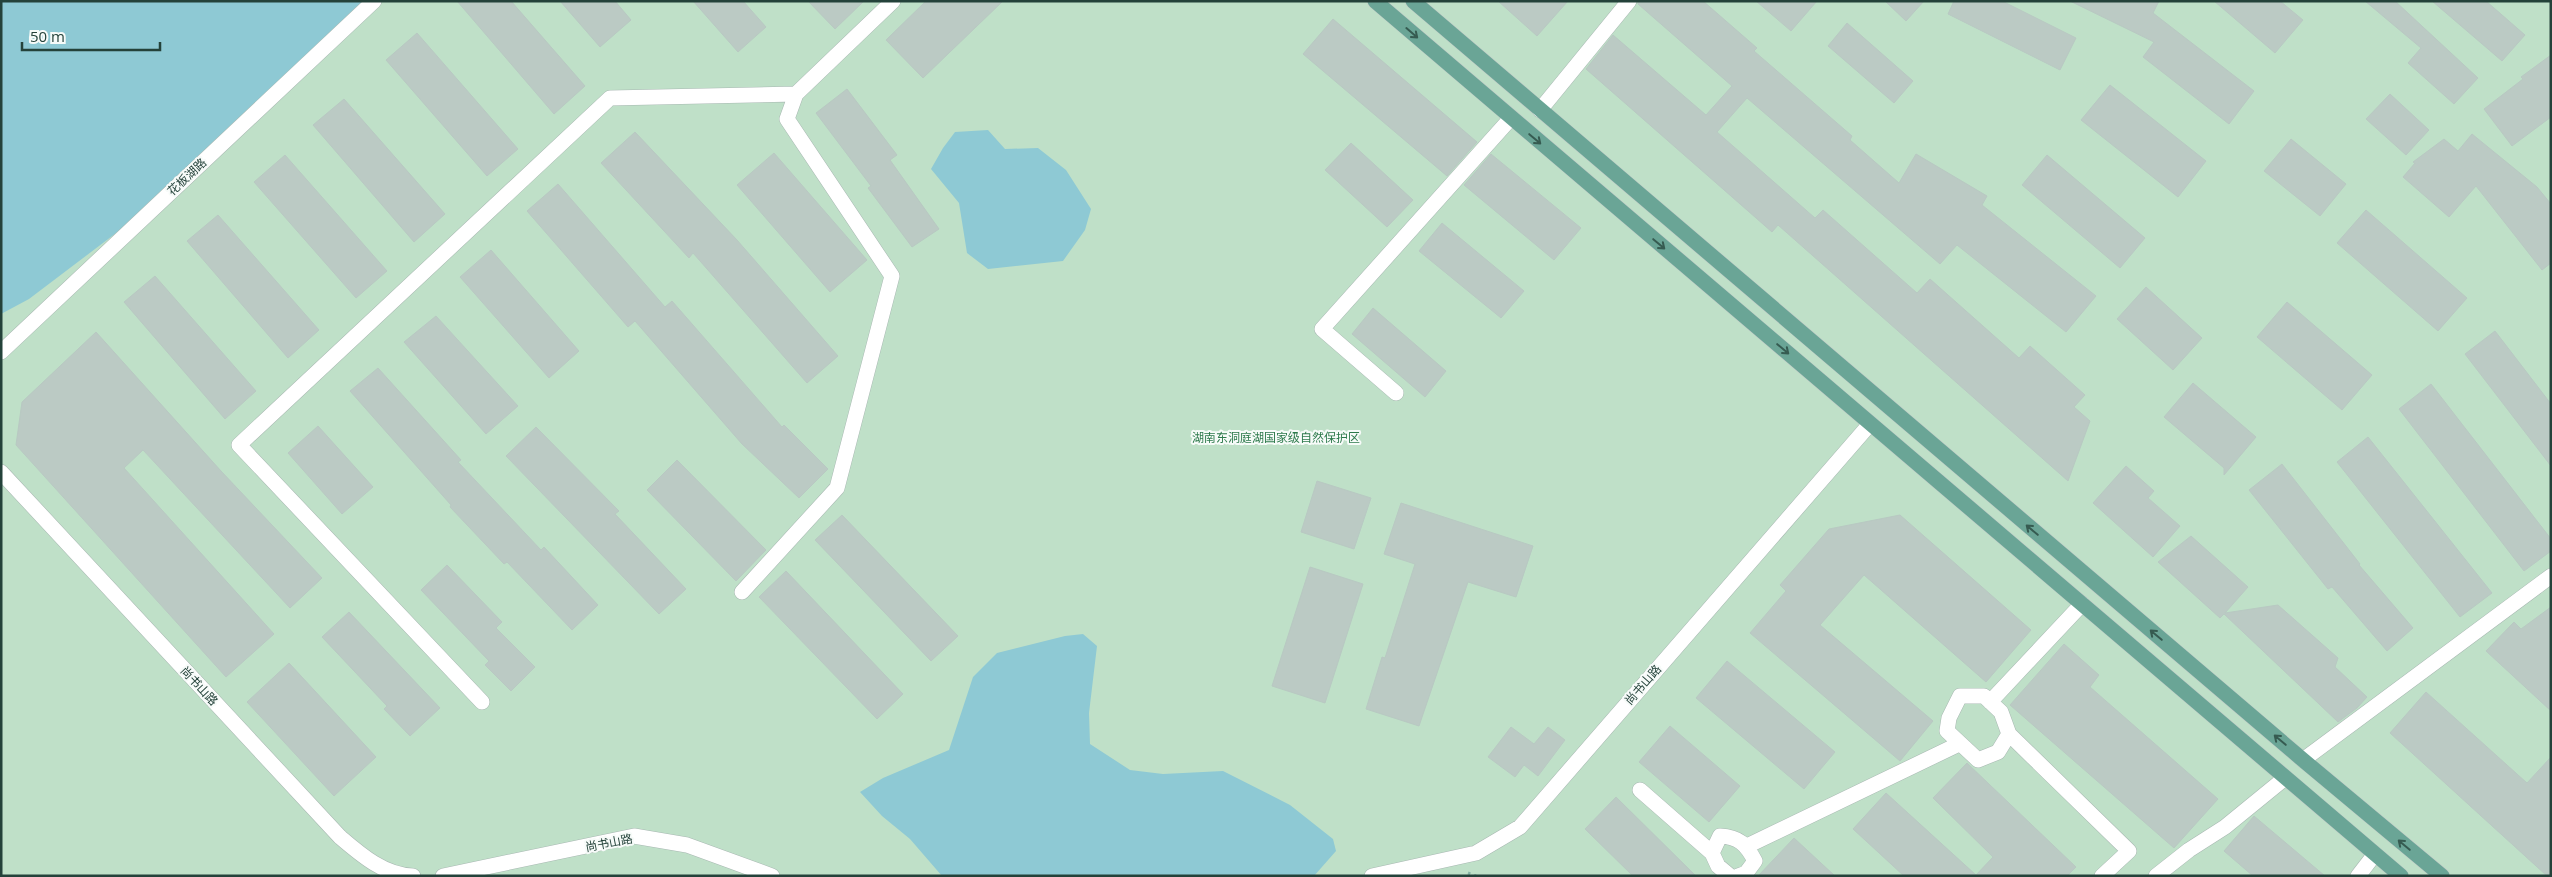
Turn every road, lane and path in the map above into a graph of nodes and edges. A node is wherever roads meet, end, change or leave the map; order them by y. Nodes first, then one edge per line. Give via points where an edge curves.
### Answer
1 (374, 1) edge
2 (893, 1) edge
3 (1375, 1) edge
4 (1413, 1) edge
5 (1628, 1) edge
6 (796, 94) junction
7 (1540, 110) junction
8 (1511, 118) junction
9 (1, 352) edge
10 (1396, 393) dead end
11 (1870, 424) junction
12 (1, 472) edge
13 (2551, 576) edge
14 (742, 592) dead end
15 (2082, 604) junction
16 (482, 702) dead end
17 (1990, 702) junction
18 (2009, 734) junction
19 (1959, 744) junction
20 (2303, 760) junction
21 (2285, 778) junction
22 (1640, 790) dead end
23 (1747, 846) junction
24 (1712, 853) junction
25 (2375, 854) junction
26 (1744, 875) edge
27 (413, 876) edge
28 (443, 876) edge
29 (772, 876) edge
30 (1372, 876) edge
31 (1730, 876) edge
32 (2102, 876) edge
33 (2156, 876) edge
34 (2358, 876) edge
35 (2401, 876) edge
36 (2442, 876) edge

1 - 9 street, 花板湖路
2 - 6 street
3 -> 8 main road
4 - 7 main road
5 - 7 street
6 - 14 street via 787,120 892,276 837,488
6 - 16 street via 610,98 239,445
20 -> 7 main road
8 - 10 street via 1322,329
8 -> 11 main road
11 - 15 main road
11 - 30 street, 尚书山路 via 1520,827 1476,853
12 - 27 street, 尚书山路 via 340,837 370,862 402,876
13 - 20 street
15 - 17 street
15 - 21 main road
17 - 18 street via 2001,712
17 - 19 street via 1984,696 1960,696 1949,718 1947,731
18 - 19 street via 1998,752 1978,760
18 - 32 street via 2129,851
19 - 23 street
36 -> 20 main road
21 - 25 main road
21 - 33 street
22 - 24 street
23 - 24 street via 1735,837 1720,836
23 - 26 street via 1755,860
24 - 31 street via 1718,866
25 - 34 street
25 - 35 main road
28 - 29 street, 尚书山路 via 634,836 687,845

